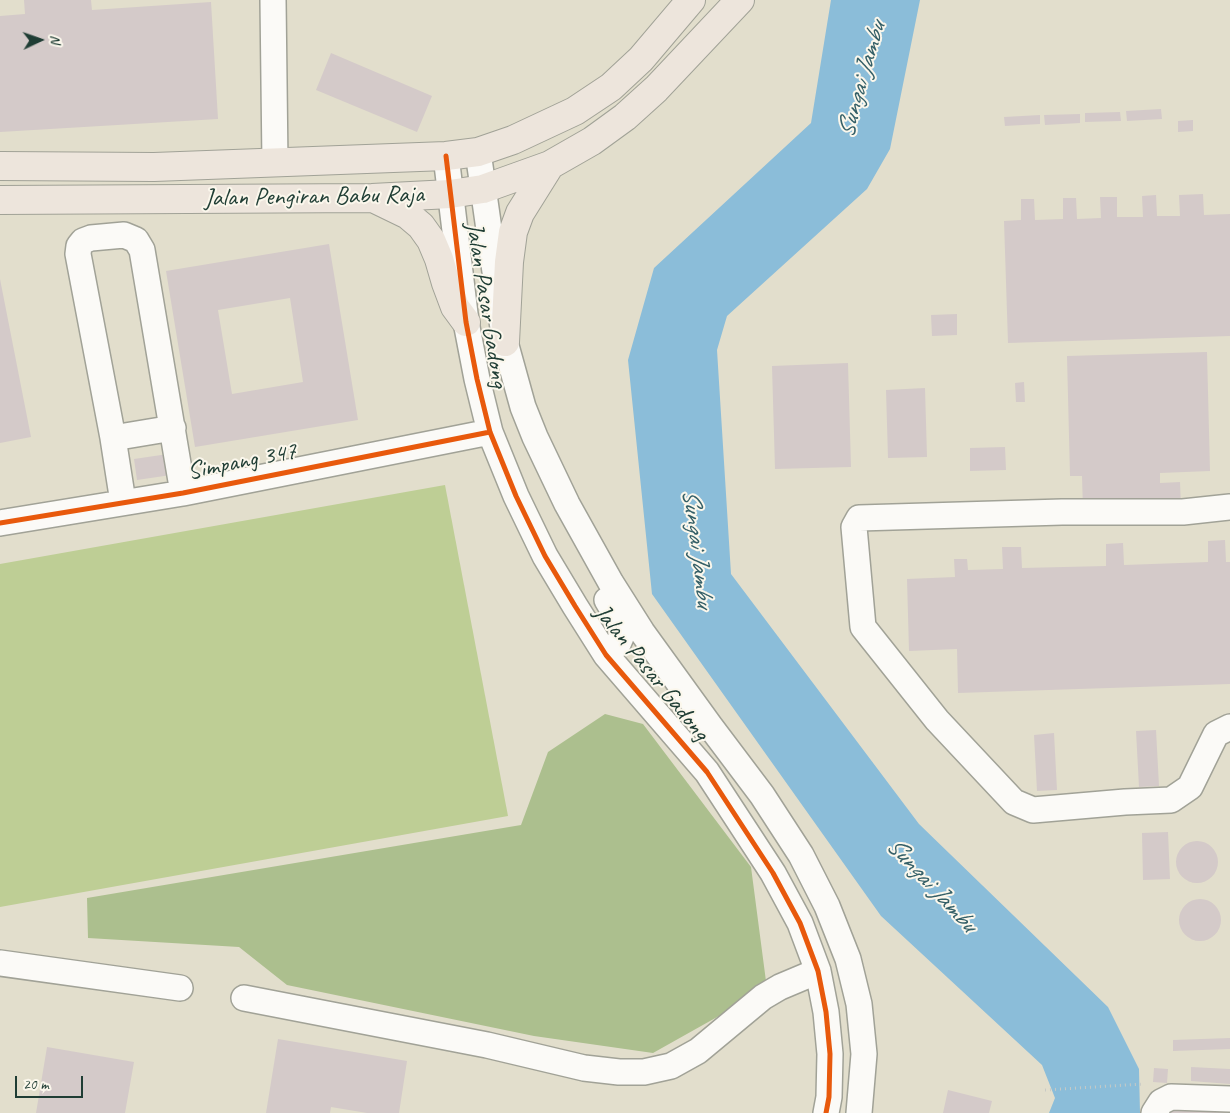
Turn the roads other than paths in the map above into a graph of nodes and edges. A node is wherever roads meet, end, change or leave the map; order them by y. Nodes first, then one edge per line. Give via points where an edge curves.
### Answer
1 (273, 0) edge
2 (690, 0) edge
3 (740, 0) edge
4 (478, 152) junction
5 (446, 156) junction
6 (275, 163) junction
7 (550, 165) junction
8 (0, 166) edge
9 (483, 189) junction
10 (450, 194) junction
11 (372, 198) junction
12 (0, 200) edge
13 (466, 322) junction
14 (505, 342) junction
15 (173, 428) junction
16 (490, 432) junction
17 (535, 437) junction
18 (113, 438) junction
19 (183, 493) junction
20 (123, 502) junction
21 (1230, 508) edge
22 (0, 523) edge
23 (606, 655) junction
24 (1230, 726) edge
25 (0, 963) edge
26 (818, 972) junction
27 (180, 988) dead end
28 (244, 998) dead end
29 (1230, 1099) edge
30 (826, 1113) edge
31 (859, 1113) edge
32 (1154, 1113) edge

1 - 6 street
2 - 4 main road, Jalan Pengiran Babu Raja via 642,59 612,87 575,111 513,140
3 - 7 main road, Jalan Pengiran Babu Raja via 625,117
4 - 5 main road, Jalan Pengiran Babu Raja
4 - 9 street, Jalan Pasar Gadong
5 - 6 main road, Jalan Pengiran Babu Raja
5 - 10 street, Jalan Pasar Gadong
6 - 8 main road, Jalan Pengiran Babu Raja via 154,167
7 - 9 main road, Jalan Pengiran Babu Raja
7 - 14 main road via 520,212 513,232
9 - 10 main road, Jalan Pengiran Babu Raja
9 - 14 street, Jalan Pasar Gadong
10 - 11 main road, Jalan Pengiran Babu Raja
10 - 13 street, Jalan Pasar Gadong
11 - 12 main road, Jalan Pengiran Babu Raja
11 - 13 main road via 408,215 421,226 439,259 455,307
13 - 16 street, Jalan Pasar Gadong
14 - 17 street, Jalan Pasar Gadong
15 - 18 street
15 - 18 street via 142,250 136,240 124,235 91,238 83,241 78,254
15 - 19 street
16 - 19 street, Simpang 347
16 - 23 street, Jalan Pasar Gadong via 545,556
17 - 23 street via 543,479 578,554 618,616 621,637
17 - 31 street, Jalan Pasar Gadong via 567,504 611,583 642,632 762,795 801,855 827,906 848,959 859,1004 864,1054
18 - 20 street
19 - 20 street, Simpang 347
20 - 22 street, Simpang 347
21 - 24 street via 1183,512 859,518 854,527 863,627 937,720 1014,802 1033,810 1171,800 1190,787 1216,734
23 - 26 street, Jalan Pasar Gadong via 707,772 773,873 800,923
25 - 27 street
26 - 28 street via 763,997 698,1052 671,1066 644,1072 584,1068 487,1045
26 - 30 street, Jalan Pasar Gadong via 830,1054
29 - 32 street via 1171,1097 1161,1102

